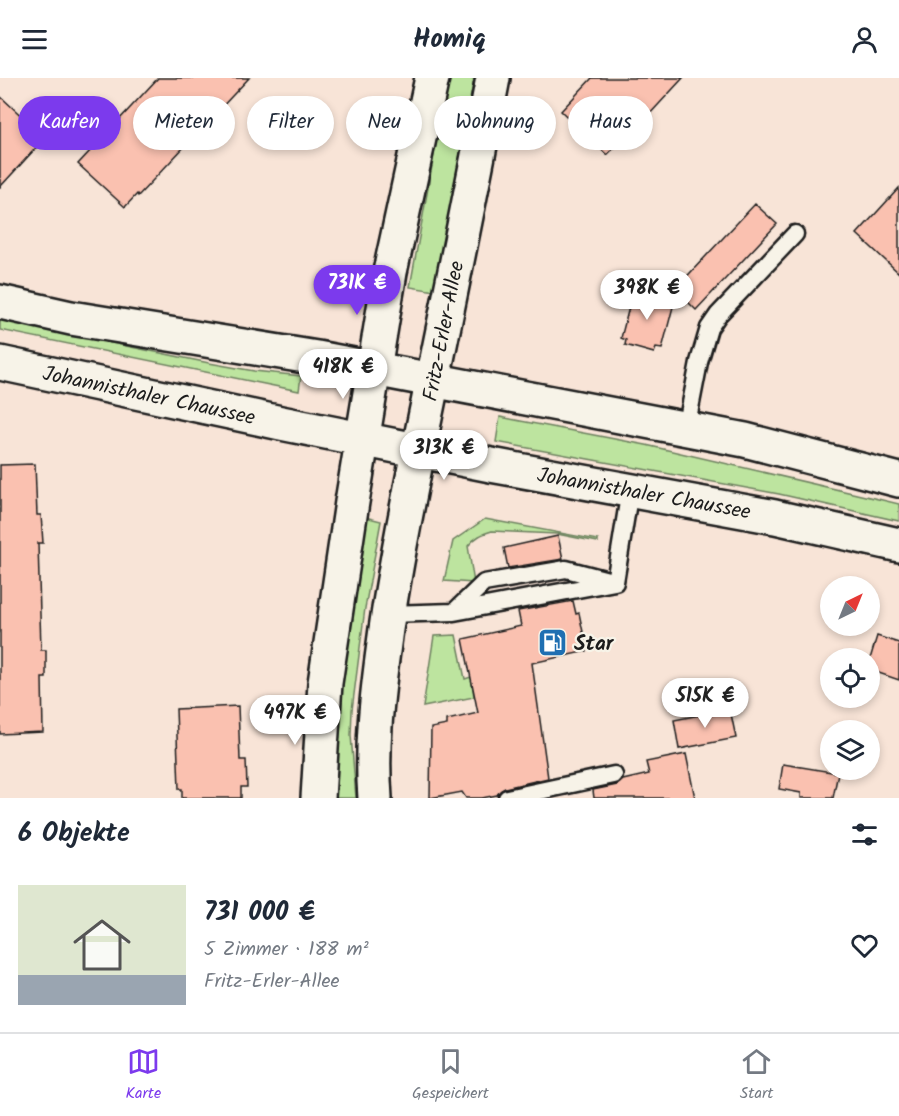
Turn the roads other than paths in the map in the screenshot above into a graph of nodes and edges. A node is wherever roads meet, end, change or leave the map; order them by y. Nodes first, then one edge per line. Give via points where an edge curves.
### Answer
1 (432, 78) edge
2 (493, 78) edge
3 (795, 234) dead end
4 (0, 302) edge
5 (0, 363) edge
6 (374, 369) junction
7 (433, 380) junction
8 (686, 429) junction
9 (362, 439) junction
10 (419, 450) junction
11 (899, 480) edge
12 (630, 490) junction
13 (899, 545) edge
14 (615, 582) junction
15 (454, 612) junction
16 (388, 614) junction
17 (614, 775) dead end
18 (318, 798) edge
19 (375, 798) edge
20 (507, 798) edge

1 - 6 main road via 390,272
2 - 7 main road, Fritz-Erler-Allee
3 - 8 lane via 709,328
4 - 6 main road via 71,318
5 - 9 main road, Johannisthaler Chaussee
6 - 7 main road
6 - 9 main road
7 - 8 main road
7 - 10 main road, Fritz-Erler-Allee
8 - 11 main road via 745,440
9 - 10 main road, Johannisthaler Chaussee
9 - 18 main road via 325,683
10 - 12 main road, Johannisthaler Chaussee
10 - 16 main road, Fritz-Erler-Allee
12 - 13 main road, Johannisthaler Chaussee
12 - 14 lane
14 - 15 lane
14 - 15 lane via 566,569 484,583
15 - 16 lane
16 - 19 main road, Fritz-Erler-Allee via 374,730
17 - 20 lane

